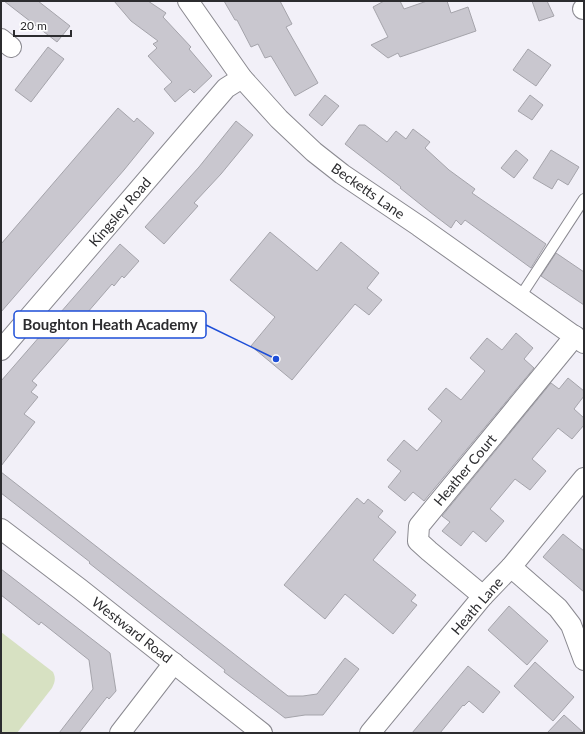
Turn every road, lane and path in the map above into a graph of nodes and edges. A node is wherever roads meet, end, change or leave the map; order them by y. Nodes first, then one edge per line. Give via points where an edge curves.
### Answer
1 (188, 1) edge
2 (242, 78) junction
3 (584, 199) edge
4 (520, 297) junction
5 (580, 339) edge
6 (1, 350) edge
7 (584, 478) edge
8 (1, 529) edge
9 (511, 567) junction
10 (483, 596) junction
11 (584, 660) edge
12 (174, 663) junction
13 (120, 733) edge
14 (262, 733) edge
15 (370, 733) edge

1 - 2 street, Becketts Lane
2 - 4 street, Becketts Lane via 279,119 314,152
2 - 6 street, Kingsley Road via 226,88
3 - 4 lane
4 - 5 street, Becketts Lane
5 - 10 street, Heather Court via 419,526 418,541
7 - 9 street, Heath Lane
8 - 12 street, Westward Road
9 - 10 street, Heath Lane
9 - 11 street via 558,608 570,624
10 - 15 street, Heath Lane
12 - 13 street
12 - 14 street, Westward Road

